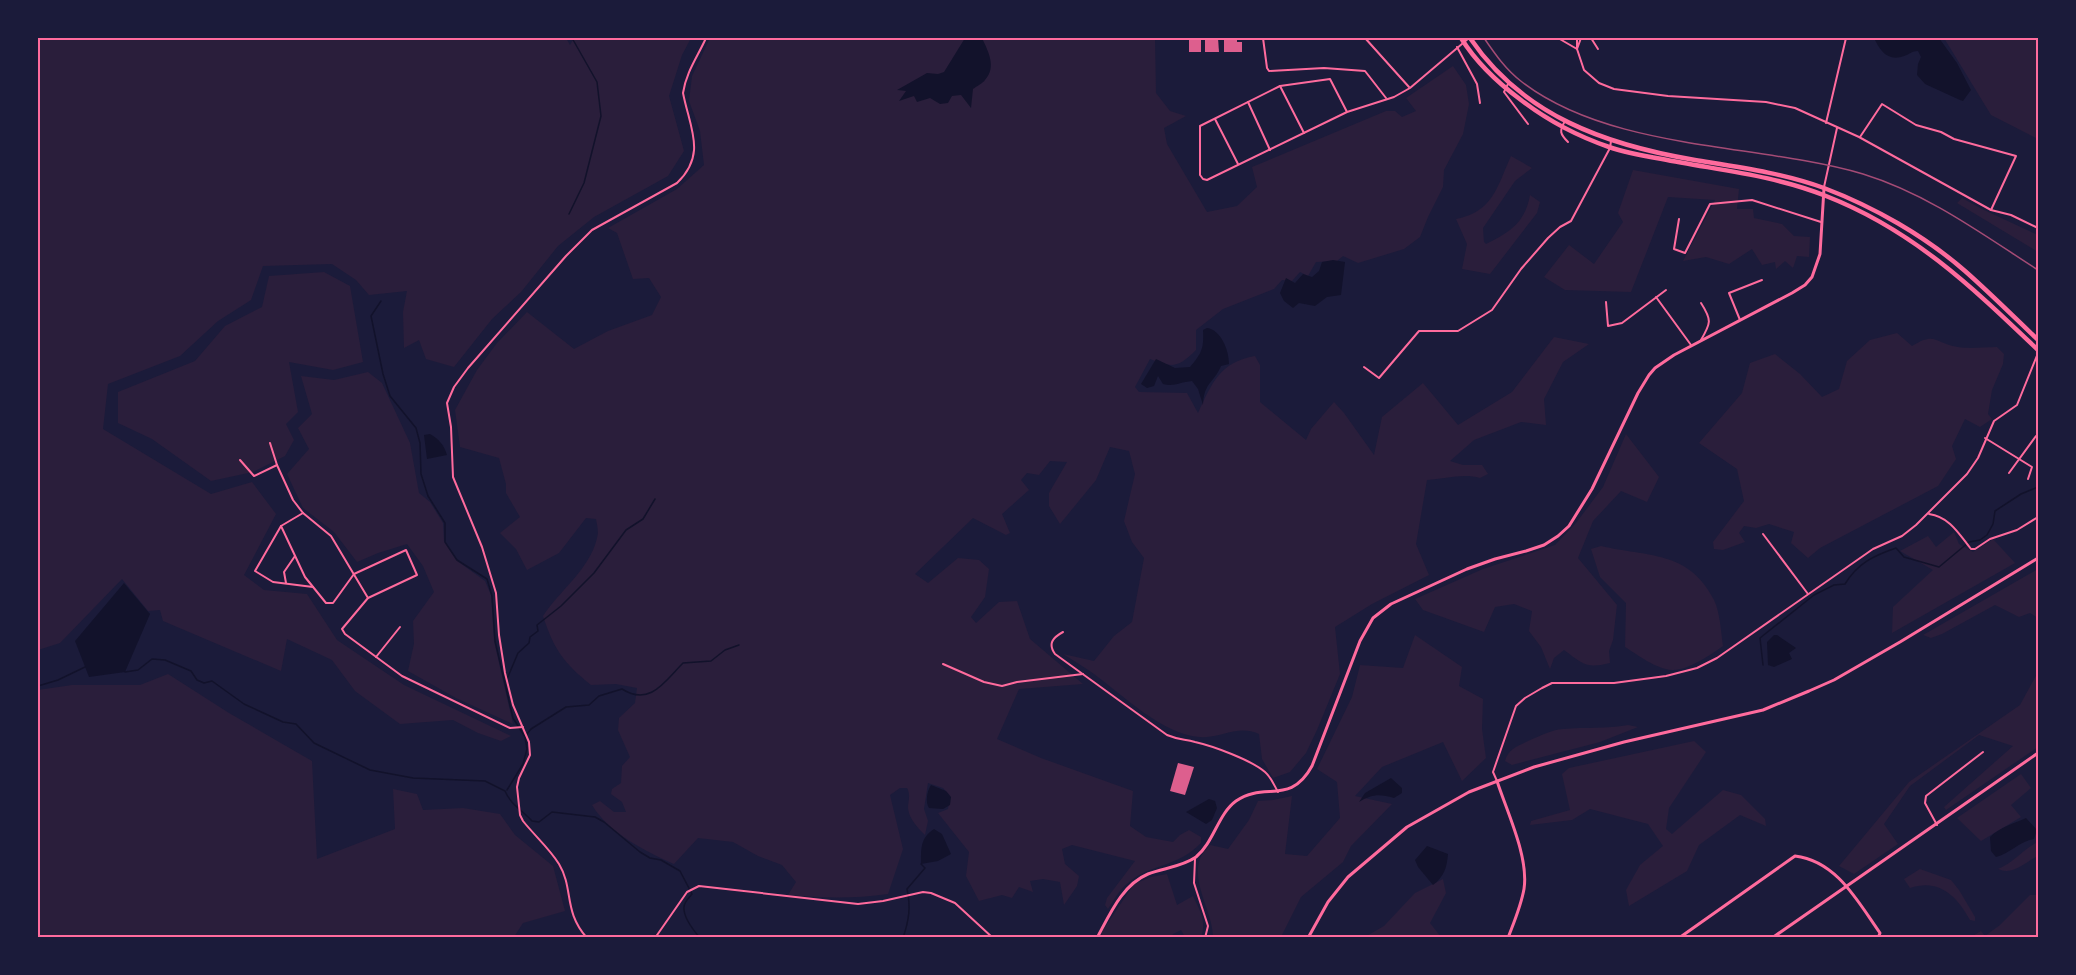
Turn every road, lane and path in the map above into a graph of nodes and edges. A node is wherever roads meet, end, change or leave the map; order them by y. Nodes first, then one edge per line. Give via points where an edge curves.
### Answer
1 (706, 38) edge
2 (1263, 38) edge
3 (1281, 38) edge
4 (1365, 38) edge
5 (1470, 38) edge
6 (1558, 38) edge
7 (1579, 38) edge
8 (1591, 38) edge
9 (1846, 38) edge
10 (1463, 39) edge
11 (1457, 47) junction
12 (1577, 49) junction
13 (1599, 49) dead end
14 (1509, 82) junction
15 (1280, 87) junction
16 (1410, 88) junction
17 (1506, 89) junction
18 (1386, 99) junction
19 (1248, 102) junction
20 (1480, 103) dead end
21 (1347, 112) junction
22 (1215, 119) junction
23 (1826, 123) junction
24 (1528, 124) dead end
25 (1563, 124) junction
26 (1837, 128) junction
27 (1304, 133) junction
28 (1859, 137) junction
29 (1568, 142) dead end
30 (1611, 144) junction
31 (1270, 150) junction
32 (1239, 165) junction
33 (1824, 188) junction
34 (1824, 195) junction
35 (1991, 210) junction
36 (1679, 219) dead end
37 (1821, 222) junction
38 (2038, 228) edge
39 (1762, 280) dead end
40 (1666, 290) dead end
41 (1656, 297) junction
42 (1606, 302) dead end
43 (1701, 303) dead end
44 (1740, 320) junction
45 (1701, 340) junction
46 (2038, 340) edge
47 (1691, 345) junction
48 (2038, 351) edge
49 (1364, 367) dead end
50 (2036, 436) dead end
51 (1985, 438) junction
52 (270, 443) dead end
53 (2019, 459) junction
54 (240, 460) dead end
55 (277, 465) junction
56 (2009, 473) dead end
57 (2028, 479) dead end
58 (303, 513) junction
59 (1929, 514) junction
60 (2038, 517) edge
61 (281, 526) junction
62 (1763, 534) dead end
63 (295, 556) junction
64 (2038, 558) edge
65 (354, 574) junction
66 (286, 584) junction
67 (313, 587) junction
68 (1808, 594) junction
69 (368, 598) junction
70 (400, 627) dead end
71 (1063, 633) dead end
72 (376, 657) junction
73 (943, 664) dead end
74 (1083, 674) junction
75 (523, 727) junction
76 (1983, 752) dead end
77 (2038, 753) edge
78 (1497, 781) junction
79 (1278, 792) junction
80 (1937, 825) junction
81 (1195, 858) junction
82 (1848, 886) junction
83 (587, 938) edge
84 (655, 938) edge
85 (993, 938) edge
86 (1096, 938) edge
87 (1205, 938) edge
88 (1308, 938) edge
89 (1508, 938) edge
90 (1679, 938) edge
91 (1772, 938) edge
92 (1878, 938) edge

1 - 75 street via 684,85 695,156 688,172 677,183 592,230 468,368 447,403 453,477 496,593 505,673
2 - 3 street
2 - 18 street via 1269,71 1365,71
4 - 16 street
5 - 10 street
5 - 14 highway
6 - 12 street
7 - 12 street
8 - 13 street
9 - 23 street
10 - 11 street
10 - 17 highway
11 - 16 street
11 - 20 street via 1477,84
12 - 23 street via 1584,70 1614,89 1766,102 1795,108
14 - 17 street
14 - 25 highway
15 - 19 street
15 - 21 street via 1330,80
15 - 27 street
16 - 18 street
17 - 24 street via 1503,92
17 - 25 highway
18 - 21 street
19 - 22 street
19 - 31 street
21 - 27 street
22 - 32 street
22 - 32 street via 1200,126 1200,175 1207,180
23 - 26 street
25 - 29 street via 1561,135
25 - 30 highway
26 - 28 street
26 - 33 street
27 - 31 street
28 - 35 street
28 - 35 street via 1882,104 1916,125 2016,156
30 - 33 highway via 1759,171
30 - 34 highway via 1643,156 1758,176
30 - 49 street via 1571,221 1548,238 1492,310 1458,331 1419,331 1379,378
31 - 32 street
33 - 34 street
33 - 46 highway via 1904,227 1940,251
34 - 37 street
34 - 48 highway via 1899,232 1948,267
35 - 38 street
36 - 37 street via 1674,249 1685,253 1710,204 1752,200
37 - 44 street via 1817,265 1805,285
39 - 44 street via 1728,293
40 - 41 street
41 - 42 street via 1622,323 1608,326
41 - 47 street
43 - 45 street via 1709,315 1709,326
44 - 45 street
45 - 47 street
47 - 79 street via 1648,375 1592,489 1569,526 1558,536 1535,548 1467,569 1391,604 1373,618 1360,641 1307,775 1297,785
48 - 51 street via 2017,405 1994,421
50 - 53 street
51 - 53 street
51 - 59 street via 1967,474
52 - 55 street
53 - 56 street
53 - 57 street via 2032,467
54 - 55 street via 254,476
55 - 58 street
58 - 61 street
58 - 65 street via 331,536
59 - 60 street via 1948,521 1971,549
59 - 68 street via 1902,536 1873,549
61 - 63 street
61 - 66 street via 255,571 273,582
62 - 68 street
63 - 66 street via 284,572
63 - 67 street
64 - 78 street via 1809,692 1763,710 1624,742
65 - 67 street via 333,603 326,603
65 - 69 street
65 - 69 street via 406,550 417,575
66 - 67 street
68 - 78 street via 1697,668 1614,683 1552,683 1525,698 1516,706 1497,758 1493,772
69 - 72 street via 342,629
70 - 72 street
71 - 74 street via 1054,637 1051,649
72 - 75 street via 402,676 510,728
73 - 74 street via 1002,686
74 - 79 street via 1167,735 1242,759 1262,770
75 - 83 street via 530,742 530,755 519,778 520,815 559,863 572,916
76 - 80 street via 1926,796 1925,803
77 - 80 street
78 - 88 street via 1407,827 1348,877 1328,902
78 - 89 street via 1523,868 1524,887
79 - 81 street via 1252,794 1236,801
80 - 82 street
81 - 86 street via 1134,882
81 - 87 street via 1194,883 1208,926
82 - 90 street via 1807,857 1795,856
82 - 91 street
82 - 92 street via 1880,933
84 - 85 street via 687,892 699,886 858,904 923,892 955,903

